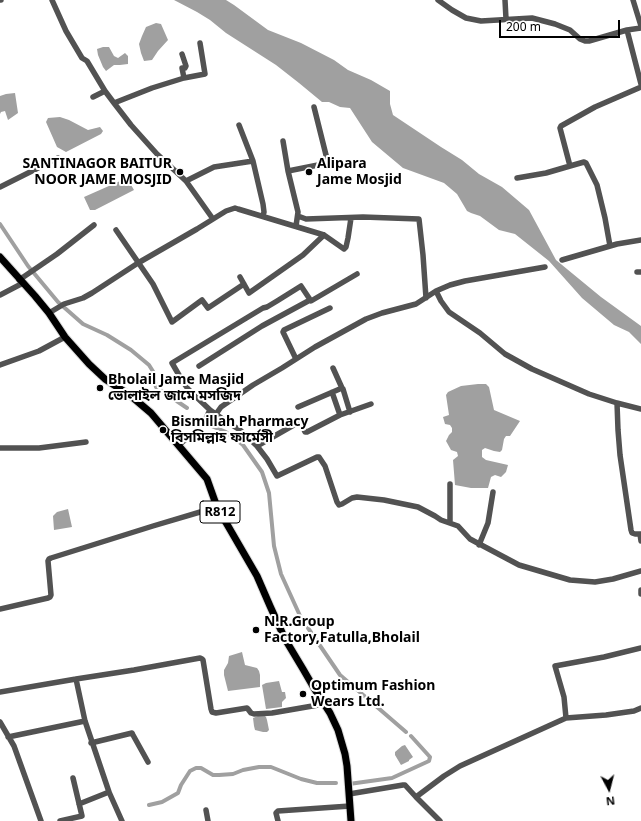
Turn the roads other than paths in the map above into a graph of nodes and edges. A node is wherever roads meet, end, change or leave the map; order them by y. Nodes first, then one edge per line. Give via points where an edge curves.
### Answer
1 (52, 0) edge
2 (438, 0) edge
3 (505, 0) edge
4 (633, 0) edge
5 (506, 19) junction
6 (641, 27) edge
7 (627, 30) junction
8 (200, 43) dead end
9 (182, 54) dead end
10 (184, 78) junction
11 (641, 85) edge
12 (105, 91) junction
13 (93, 97) dead end
14 (114, 103) junction
15 (314, 107) dead end
16 (239, 125) dead end
17 (283, 140) dead end
18 (58, 158) dead end
19 (253, 161) junction
20 (570, 166) junction
21 (288, 171) junction
22 (517, 178) dead end
23 (186, 181) junction
24 (0, 187) edge
25 (263, 216) junction
26 (298, 216) junction
27 (350, 218) junction
28 (213, 219) junction
29 (94, 225) dead end
30 (296, 226) junction
31 (116, 230) dead end
32 (324, 234) junction
33 (641, 240) edge
34 (610, 246) junction
35 (0, 257) edge
36 (562, 260) dead end
37 (138, 263) junction
38 (545, 266) dead end
39 (357, 274) dead end
40 (240, 277) dead end
41 (21, 281) junction
42 (244, 284) junction
43 (436, 291) junction
44 (0, 295) edge
45 (426, 298) junction
46 (310, 300) junction
47 (330, 308) dead end
48 (49, 313) junction
49 (65, 337) junction
50 (296, 359) junction
51 (0, 365) edge
52 (200, 366) dead end
53 (333, 368) dead end
54 (342, 388) junction
55 (332, 392) junction
56 (617, 403) junction
57 (372, 404) dead end
58 (298, 407) dead end
59 (641, 409) edge
60 (210, 410) junction
61 (350, 412) junction
62 (216, 414) junction
63 (340, 415) junction
64 (86, 442) dead end
65 (179, 445) junction
66 (257, 446) junction
67 (0, 448) edge
68 (450, 484) dead end
69 (493, 492) dead end
70 (217, 507) junction
71 (450, 523) junction
72 (641, 534) edge
73 (641, 541) edge
74 (479, 545) junction
75 (641, 571) edge
76 (641, 590) edge
77 (641, 594) edge
78 (0, 609) edge
79 (641, 648) edge
80 (76, 679) junction
81 (0, 692) edge
82 (324, 704) junction
83 (641, 708) edge
84 (566, 718) junction
85 (84, 721) junction
86 (0, 722) edge
87 (8, 737) junction
88 (91, 743) junction
89 (148, 762) dead end
90 (73, 778) dead end
91 (109, 792) junction
92 (348, 794) junction
93 (416, 798) junction
94 (79, 804) junction
95 (350, 806) junction
96 (206, 810) dead end
97 (82, 818) edge
98 (41, 821) edge
99 (60, 821) edge
100 (122, 821) edge
101 (208, 821) edge
102 (278, 821) edge
103 (351, 821) edge
104 (440, 821) edge

1 - 12 street via 66,31
2 - 5 street via 466,18 481,21
3 - 5 street
4 - 6 street
5 - 7 street via 532,18 555,24 570,30 584,41
6 - 7 street
7 - 11 street
8 - 10 street via 205,74
9 - 10 street via 186,66 182,68
10 - 14 street
11 - 20 street via 561,126
12 - 13 street
12 - 14 street
14 - 23 street via 157,154
15 - 21 street via 328,163
16 - 19 street
17 - 21 street
18 - 24 street
19 - 23 street via 214,167
19 - 25 street via 263,204
20 - 22 street
20 - 34 street via 586,163 598,185
21 - 26 street
23 - 28 street
25 - 28 street via 234,208
25 - 30 street
26 - 27 street via 306,219
26 - 30 street
27 - 32 street via 344,249
27 - 45 street via 418,219
28 - 37 street
29 - 41 street
30 - 32 street
31 - 37 street
32 - 42 street via 303,255 249,293
33 - 34 street
34 - 36 street
35 - 41 main road, R812
37 - 42 street via 153,284 172,322 202,300 208,308
37 - 48 street via 92,293
38 - 43 street via 465,281
39 - 46 street
40 - 42 street
41 - 44 street
41 - 48 main road, R812
43 - 45 street
43 - 56 street via 449,312 505,354 589,394
45 - 50 street via 416,304 366,319
46 - 52 street via 262,326
46 - 60 street via 300,286 172,363 186,386
47 - 50 street via 284,330
48 - 49 main road, R812
49 - 51 street via 39,351
49 - 65 main road, R812 via 105,379 131,396 151,414
50 - 62 street via 252,385
53 - 54 street
54 - 55 street
54 - 61 street
55 - 58 street
55 - 63 street
56 - 59 street
56 - 72 street via 620,456 631,530 632,533
57 - 61 street
60 - 62 street
60 - 65 street via 196,431
61 - 63 street
62 - 66 street via 240,430
63 - 66 street via 306,432 299,422
64 - 67 street via 39,448
65 - 70 main road, R812 via 208,479
66 - 71 street via 277,476 319,457 325,466 339,505 357,497 384,500 418,507
68 - 71 street
69 - 74 street via 488,523
70 - 78 street via 51,558 48,561 50,597
70 - 82 main road, R812 via 258,576 285,639
71 - 74 street via 458,526
72 - 73 street
74 - 75 street via 519,565 570,580 595,582
76 - 77 street
79 - 84 street via 555,666 564,697
80 - 81 street
80 - 82 street via 200,658 203,660 212,712 246,708 254,714
80 - 85 street
82 - 92 main road, R812 via 338,730 345,754
83 - 84 street via 606,715
84 - 93 street via 460,766
85 - 87 street
85 - 88 street
86 - 87 street
87 - 98 street via 14,746
88 - 89 street via 132,733
88 - 91 street
90 - 94 street
91 - 94 street
91 - 100 street
92 - 93 street via 406,785
92 - 95 main road, R812
93 - 104 street
94 - 97 street
95 - 102 street via 278,811
95 - 103 main road, R812
96 - 101 street
97 - 99 street

